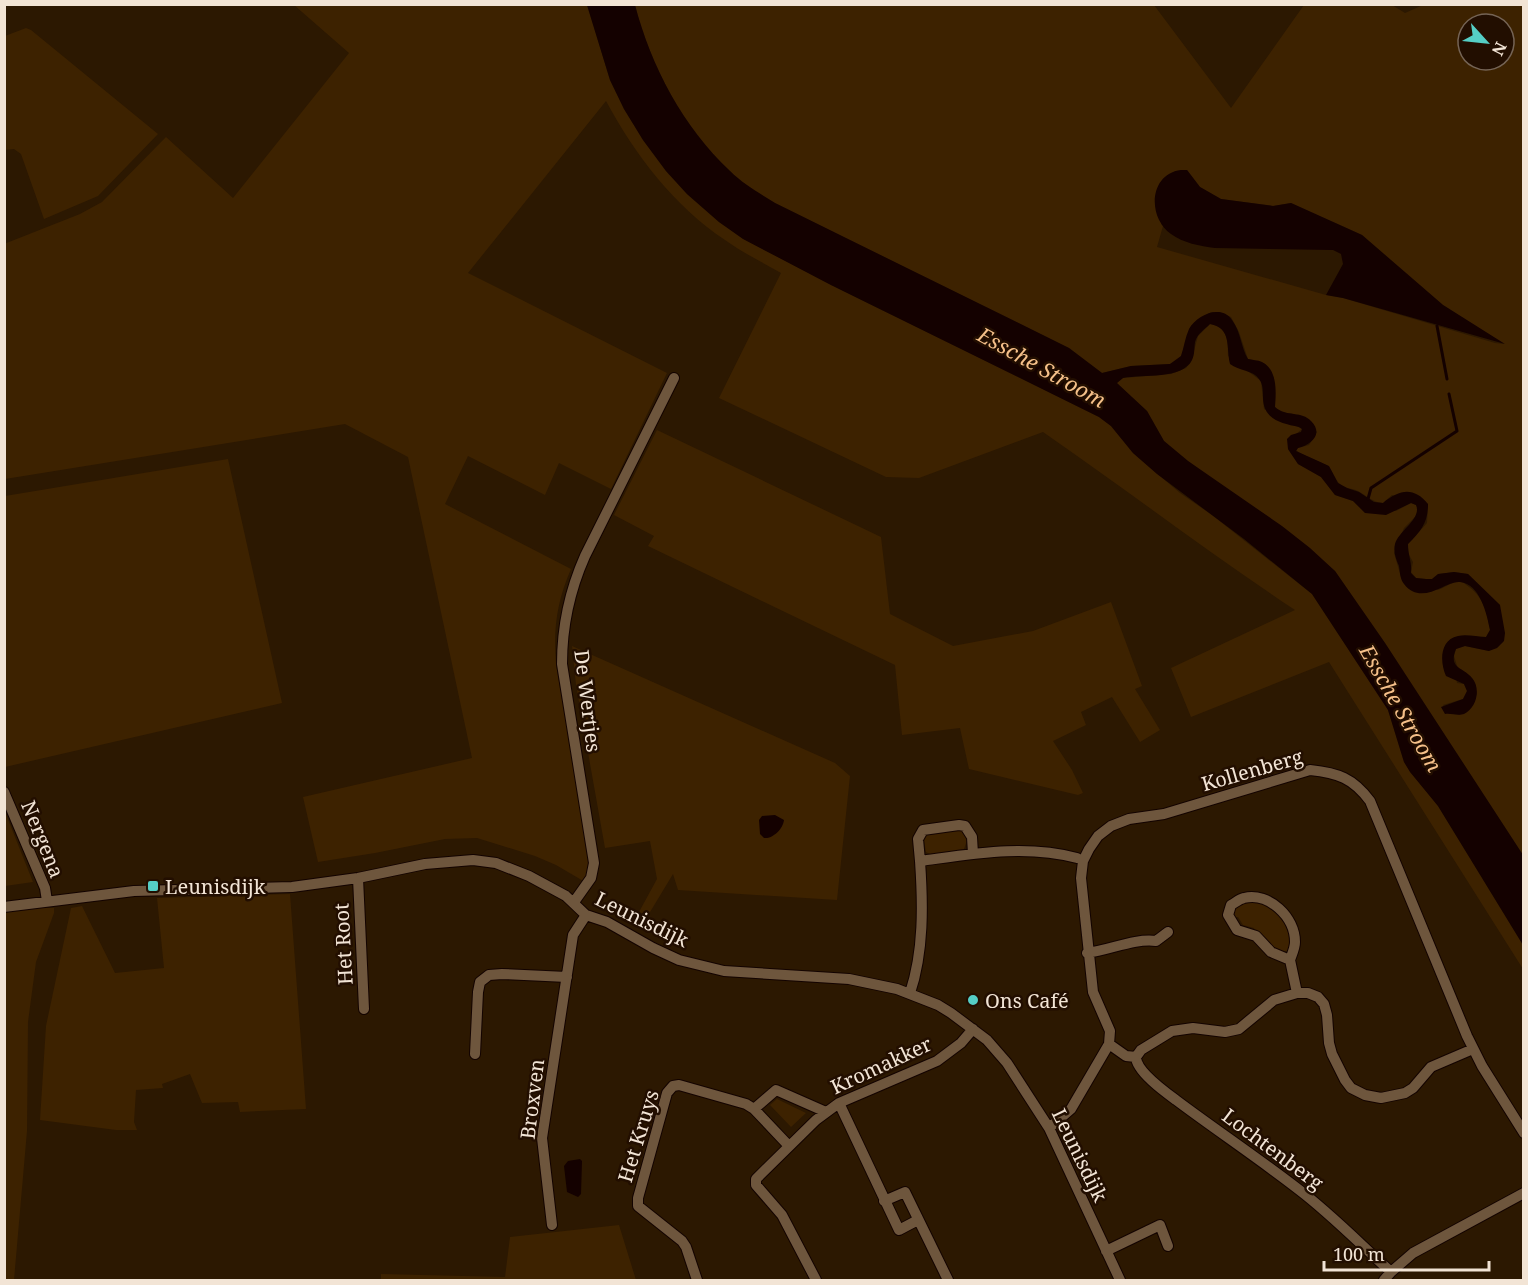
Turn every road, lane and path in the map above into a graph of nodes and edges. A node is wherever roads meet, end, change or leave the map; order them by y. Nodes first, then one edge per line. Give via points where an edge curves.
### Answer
1 (674, 378) dead end
2 (4, 792) edge
3 (974, 854) junction
4 (1077, 858) dead end
5 (920, 861) junction
6 (358, 878) junction
7 (47, 901) junction
8 (574, 902) junction
9 (4, 907) edge
10 (586, 915) junction
11 (1168, 932) dead end
12 (1087, 953) junction
13 (1290, 960) junction
14 (567, 977) junction
15 (910, 993) junction
16 (1297, 993) junction
17 (364, 1009) dead end
18 (973, 1029) junction
19 (1109, 1044) junction
20 (1473, 1049) junction
21 (475, 1054) dead end
22 (1136, 1057) junction
23 (839, 1103) junction
24 (754, 1109) junction
25 (826, 1112) junction
26 (1049, 1128) junction
27 (1524, 1132) edge
28 (789, 1146) junction
29 (1524, 1193) edge
30 (884, 1201) junction
31 (918, 1220) junction
32 (552, 1225) dead end
33 (1168, 1246) dead end
34 (1106, 1251) junction
35 (1387, 1276) edge
36 (697, 1281) edge
37 (816, 1281) edge
38 (948, 1281) edge
39 (1120, 1281) edge

1 - 8 street, De Wertjes via 576,575 565,613 562,664 594,863 591,878
2 - 7 street, Nergena
3 - 4 street via 1030,850
3 - 5 street
3 - 5 street via 972,837 965,826 959,825 923,830 918,839
5 - 15 street via 921,927
6 - 7 street, Leunisdijk via 292,887 134,891
6 - 8 street, Leunisdijk via 425,864 473,860 509,867
6 - 17 street, Het Root
7 - 9 street, Leunisdijk
8 - 10 street, Leunisdijk
10 - 14 street, Broxven via 573,935
10 - 15 street, Leunisdijk via 607,922 666,955 706,968 849,979
11 - 12 street via 1156,941 1143,939
12 - 19 street, Kollenberg via 1093,992 1110,1031
12 - 20 street, Kollenberg via 1081,869 1098,836 1111,826 1310,770 1328,772 1349,780 1370,801
13 - 13 street via 1295,940 1287,915 1257,898 1244,898 1231,905 1228,915 1237,930 1256,936 1271,952
13 - 16 street
14 - 21 street via 502,974 489,975 480,982
14 - 32 street, Broxven via 542,1138
15 - 18 street, Leunisdijk via 938,1005
16 - 20 street via 1318,997 1324,1004 1332,1054 1351,1088 1365,1095 1381,1098 1405,1093 1431,1067
16 - 22 street via 1274,999 1239,1029 1172,1031
18 - 23 street, Kromakker via 937,1061
18 - 26 street, Leunisdijk via 1007,1063
19 - 22 street via 1126,1056
19 - 26 street via 1071,1109
20 - 27 street, Kollenberg
22 - 35 street, Lochtenberg via 1139,1066 1159,1086 1325,1211
23 - 25 street, Kromakker
23 - 30 street
24 - 25 street via 776,1090
24 - 28 street
24 - 36 street, Het Kruys via 680,1085 673,1086 668,1093 638,1206 682,1241
25 - 28 street, Kromakker
26 - 34 street, Leunisdijk
28 - 37 street, Kromakker via 761,1172 756,1185 782,1215
29 - 35 street via 1413,1253
30 - 31 street via 905,1192
30 - 31 street via 899,1230
31 - 38 street
33 - 34 street via 1160,1225
34 - 39 street, Leunisdijk

